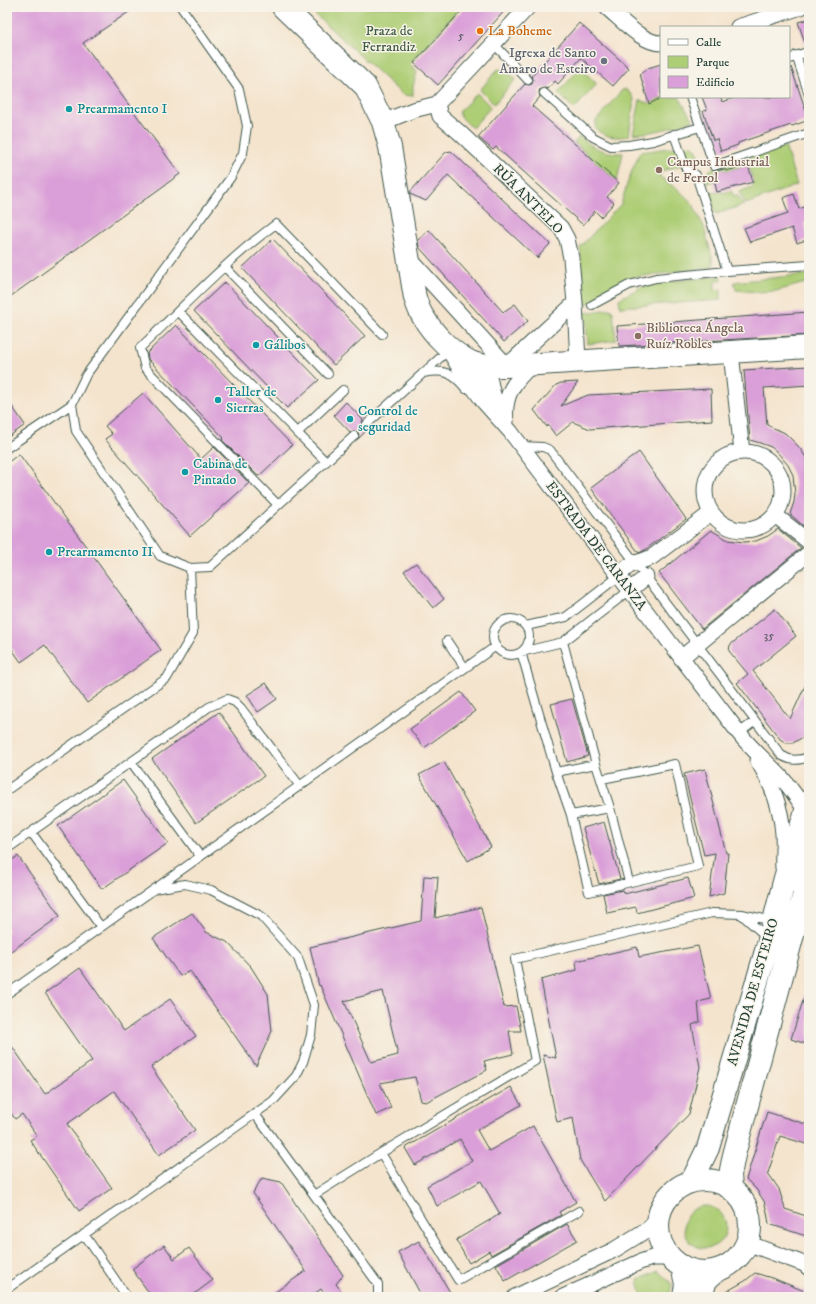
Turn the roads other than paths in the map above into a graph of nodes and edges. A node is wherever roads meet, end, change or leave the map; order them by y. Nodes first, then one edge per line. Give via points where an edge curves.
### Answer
1 (181, 7) edge
2 (283, 7) edge
3 (528, 7) edge
4 (606, 7) edge
5 (801, 7) edge
6 (741, 26) edge
7 (660, 43) edge
8 (494, 44) junction
9 (809, 51) edge
10 (792, 57) edge
11 (528, 80) dead end
12 (544, 93) dead end
13 (809, 95) edge
14 (690, 98) edge
15 (437, 104) junction
16 (383, 122) junction
17 (700, 127) junction
18 (809, 133) edge
19 (674, 134) junction
20 (407, 257) junction
21 (809, 265) edge
22 (225, 267) junction
23 (727, 271) junction
24 (575, 304) junction
25 (592, 305) dead end
26 (178, 311) junction
27 (382, 334) dead end
28 (448, 347) junction
29 (809, 347) edge
30 (731, 353) junction
31 (578, 362) junction
32 (533, 364) junction
33 (485, 365) junction
34 (507, 366) junction
35 (328, 374) dead end
36 (422, 374) junction
37 (343, 390) dead end
38 (72, 404) junction
39 (489, 408) junction
40 (367, 424) dead end
41 (509, 428) junction
42 (297, 433) junction
43 (354, 436) dead end
44 (521, 446) junction
45 (7, 448) edge
46 (742, 452) junction
47 (326, 462) junction
48 (278, 505) junction
49 (711, 513) junction
50 (775, 514) junction
51 (809, 542) edge
52 (809, 553) edge
53 (635, 562) junction
54 (190, 568) junction
55 (619, 576) junction
56 (646, 577) junction
57 (630, 590) junction
58 (526, 626) junction
59 (447, 641) dead end
60 (563, 642) junction
61 (697, 645) junction
62 (496, 646) junction
63 (521, 652) junction
64 (681, 658) junction
65 (465, 668) junction
66 (755, 721) junction
67 (743, 738) junction
68 (809, 757) edge
69 (131, 762) junction
70 (596, 764) junction
71 (556, 772) junction
72 (602, 780) junction
73 (300, 786) junction
74 (7, 790) edge
75 (610, 808) junction
76 (808, 809) edge
77 (571, 814) junction
78 (31, 832) junction
79 (809, 848) edge
80 (7, 849) edge
81 (200, 856) junction
82 (785, 878) junction
83 (809, 878) edge
84 (629, 882) junction
85 (154, 889) junction
86 (800, 908) junction
87 (742, 914) junction
88 (773, 922) junction
89 (101, 927) junction
90 (771, 949) junction
91 (7, 994) edge
92 (758, 1030) dead end
93 (759, 1062) junction
94 (255, 1114) junction
95 (381, 1153) junction
96 (692, 1181) junction
97 (731, 1187) junction
98 (314, 1195) junction
99 (578, 1211) dead end
100 (659, 1218) junction
101 (84, 1234) junction
102 (747, 1243) junction
103 (676, 1262) junction
104 (809, 1268) edge
105 (716, 1271) junction
106 (7, 1289) edge
107 (127, 1297) edge
108 (378, 1297) edge
109 (515, 1297) edge
110 (563, 1297) edge
111 (684, 1297) edge
112 (701, 1297) edge

1 - 38 lane via 239,89 247,126 243,153 231,176 86,376
2 - 16 main road via 365,86
3 - 8 street
4 - 7 street via 643,38
5 - 6 street
8 - 11 lane
8 - 15 street
9 - 10 lane
10 - 13 lane
12 - 19 lane via 593,138 611,146 653,141
14 - 17 lane
15 - 16 street via 412,110
15 - 24 street, RÚA ANTELO via 440,116 561,228 567,239 571,258
16 - 20 main road via 390,147
17 - 18 lane via 714,166
17 - 19 lane
19 - 23 lane via 686,169 696,175
20 - 28 main road via 415,298 421,314
20 - 34 street
21 - 23 lane
22 - 26 lane
22 - 27 lane via 276,224
22 - 35 lane
23 - 25 lane via 656,278 629,285
24 - 31 street, RÚA ANTELO
24 - 34 street
26 - 42 lane
26 - 48 lane via 140,348 145,368
28 - 33 main road via 474,363
28 - 36 lane
28 - 39 street, ESTRADA DE CARANZA via 460,369
29 - 30 main road
30 - 31 main road
30 - 46 street
31 - 32 main road
32 - 34 main road
32 - 41 street via 510,390 506,407
33 - 34 main road
33 - 39 street via 481,369 479,382
33 - 41 street via 493,395
36 - 39 lane via 437,370 448,373
36 - 40 lane
37 - 42 lane
38 - 45 lane
38 - 54 lane via 76,431 160,556
39 - 41 street, ESTRADA DE CARANZA
41 - 44 street, ESTRADA DE CARANZA
42 - 47 lane
43 - 47 lane
44 - 53 lane via 543,447 550,450
44 - 55 street, ESTRADA DE CARANZA
46 - 49 street via 730,454 720,460 706,479 704,490
46 - 50 street via 766,458 781,478 781,503
47 - 48 lane
48 - 54 lane via 210,567
49 - 50 street via 719,522 730,528 742,530 766,523
49 - 53 street via 652,557
50 - 51 street
52 - 61 street
53 - 55 street via 626,567
53 - 56 lane
54 - 74 lane via 193,633 167,678
55 - 57 street, ESTRADA DE CARANZA
55 - 58 lane via 566,617
56 - 57 street
56 - 61 lane
57 - 60 lane
57 - 64 street, ESTRADA DE CARANZA
58 - 62 lane via 512,619 501,622 493,636
58 - 63 lane via 528,644
59 - 65 lane
60 - 63 lane
60 - 70 lane
61 - 64 street
61 - 66 lane
62 - 63 lane via 505,654
62 - 65 lane
63 - 71 lane
64 - 67 street, ESTRADA DE CARANZA
65 - 73 lane
66 - 67 lane
66 - 68 lane via 781,755 793,760
67 - 76 street
67 - 82 street via 771,784 781,813 782,867
69 - 73 lane via 209,707 227,699 241,708
69 - 78 lane
69 - 81 lane
70 - 71 lane
70 - 72 lane
71 - 77 lane
72 - 75 lane
72 - 84 lane via 675,764 698,866
73 - 81 lane
75 - 77 lane
75 - 84 lane
76 - 82 main road, AVENIDA DE ESTEIRO
77 - 84 lane via 589,892
78 - 80 lane
78 - 89 lane
79 - 86 street via 800,882
81 - 85 lane
82 - 88 main road, AVENIDA DE ESTEIRO
83 - 86 main road, AVENIDA DE ESTEIRO
85 - 89 lane
85 - 94 lane via 185,884 211,890 261,916 298,958 314,1004 311,1035 296,1076 273,1101
86 - 93 main road, AVENIDA DE ESTEIRO
87 - 88 lane
87 - 90 lane via 760,932
87 - 95 lane via 712,913 514,959 535,1061
88 - 90 main road, AVENIDA DE ESTEIRO
89 - 91 lane
90 - 96 main road, AVENIDA DE ESTEIRO via 708,1148
92 - 93 lane
93 - 97 main road, AVENIDA DE ESTEIRO via 734,1155 730,1175
94 - 98 lane
94 - 101 lane
95 - 98 lane
95 - 99 lane via 458,1280
96 - 97 main road via 719,1181
96 - 100 main road via 670,1194
97 - 102 main road via 747,1206 750,1231
98 - 108 lane via 378,1284
100 - 103 main road via 658,1232 662,1246
100 - 109 street via 648,1229 614,1250
101 - 106 lane
101 - 107 lane
102 - 104 street
102 - 105 main road via 740,1256
103 - 105 main road via 693,1271
103 - 110 street via 652,1258
103 - 111 main road via 686,1284
105 - 112 main road via 706,1280

